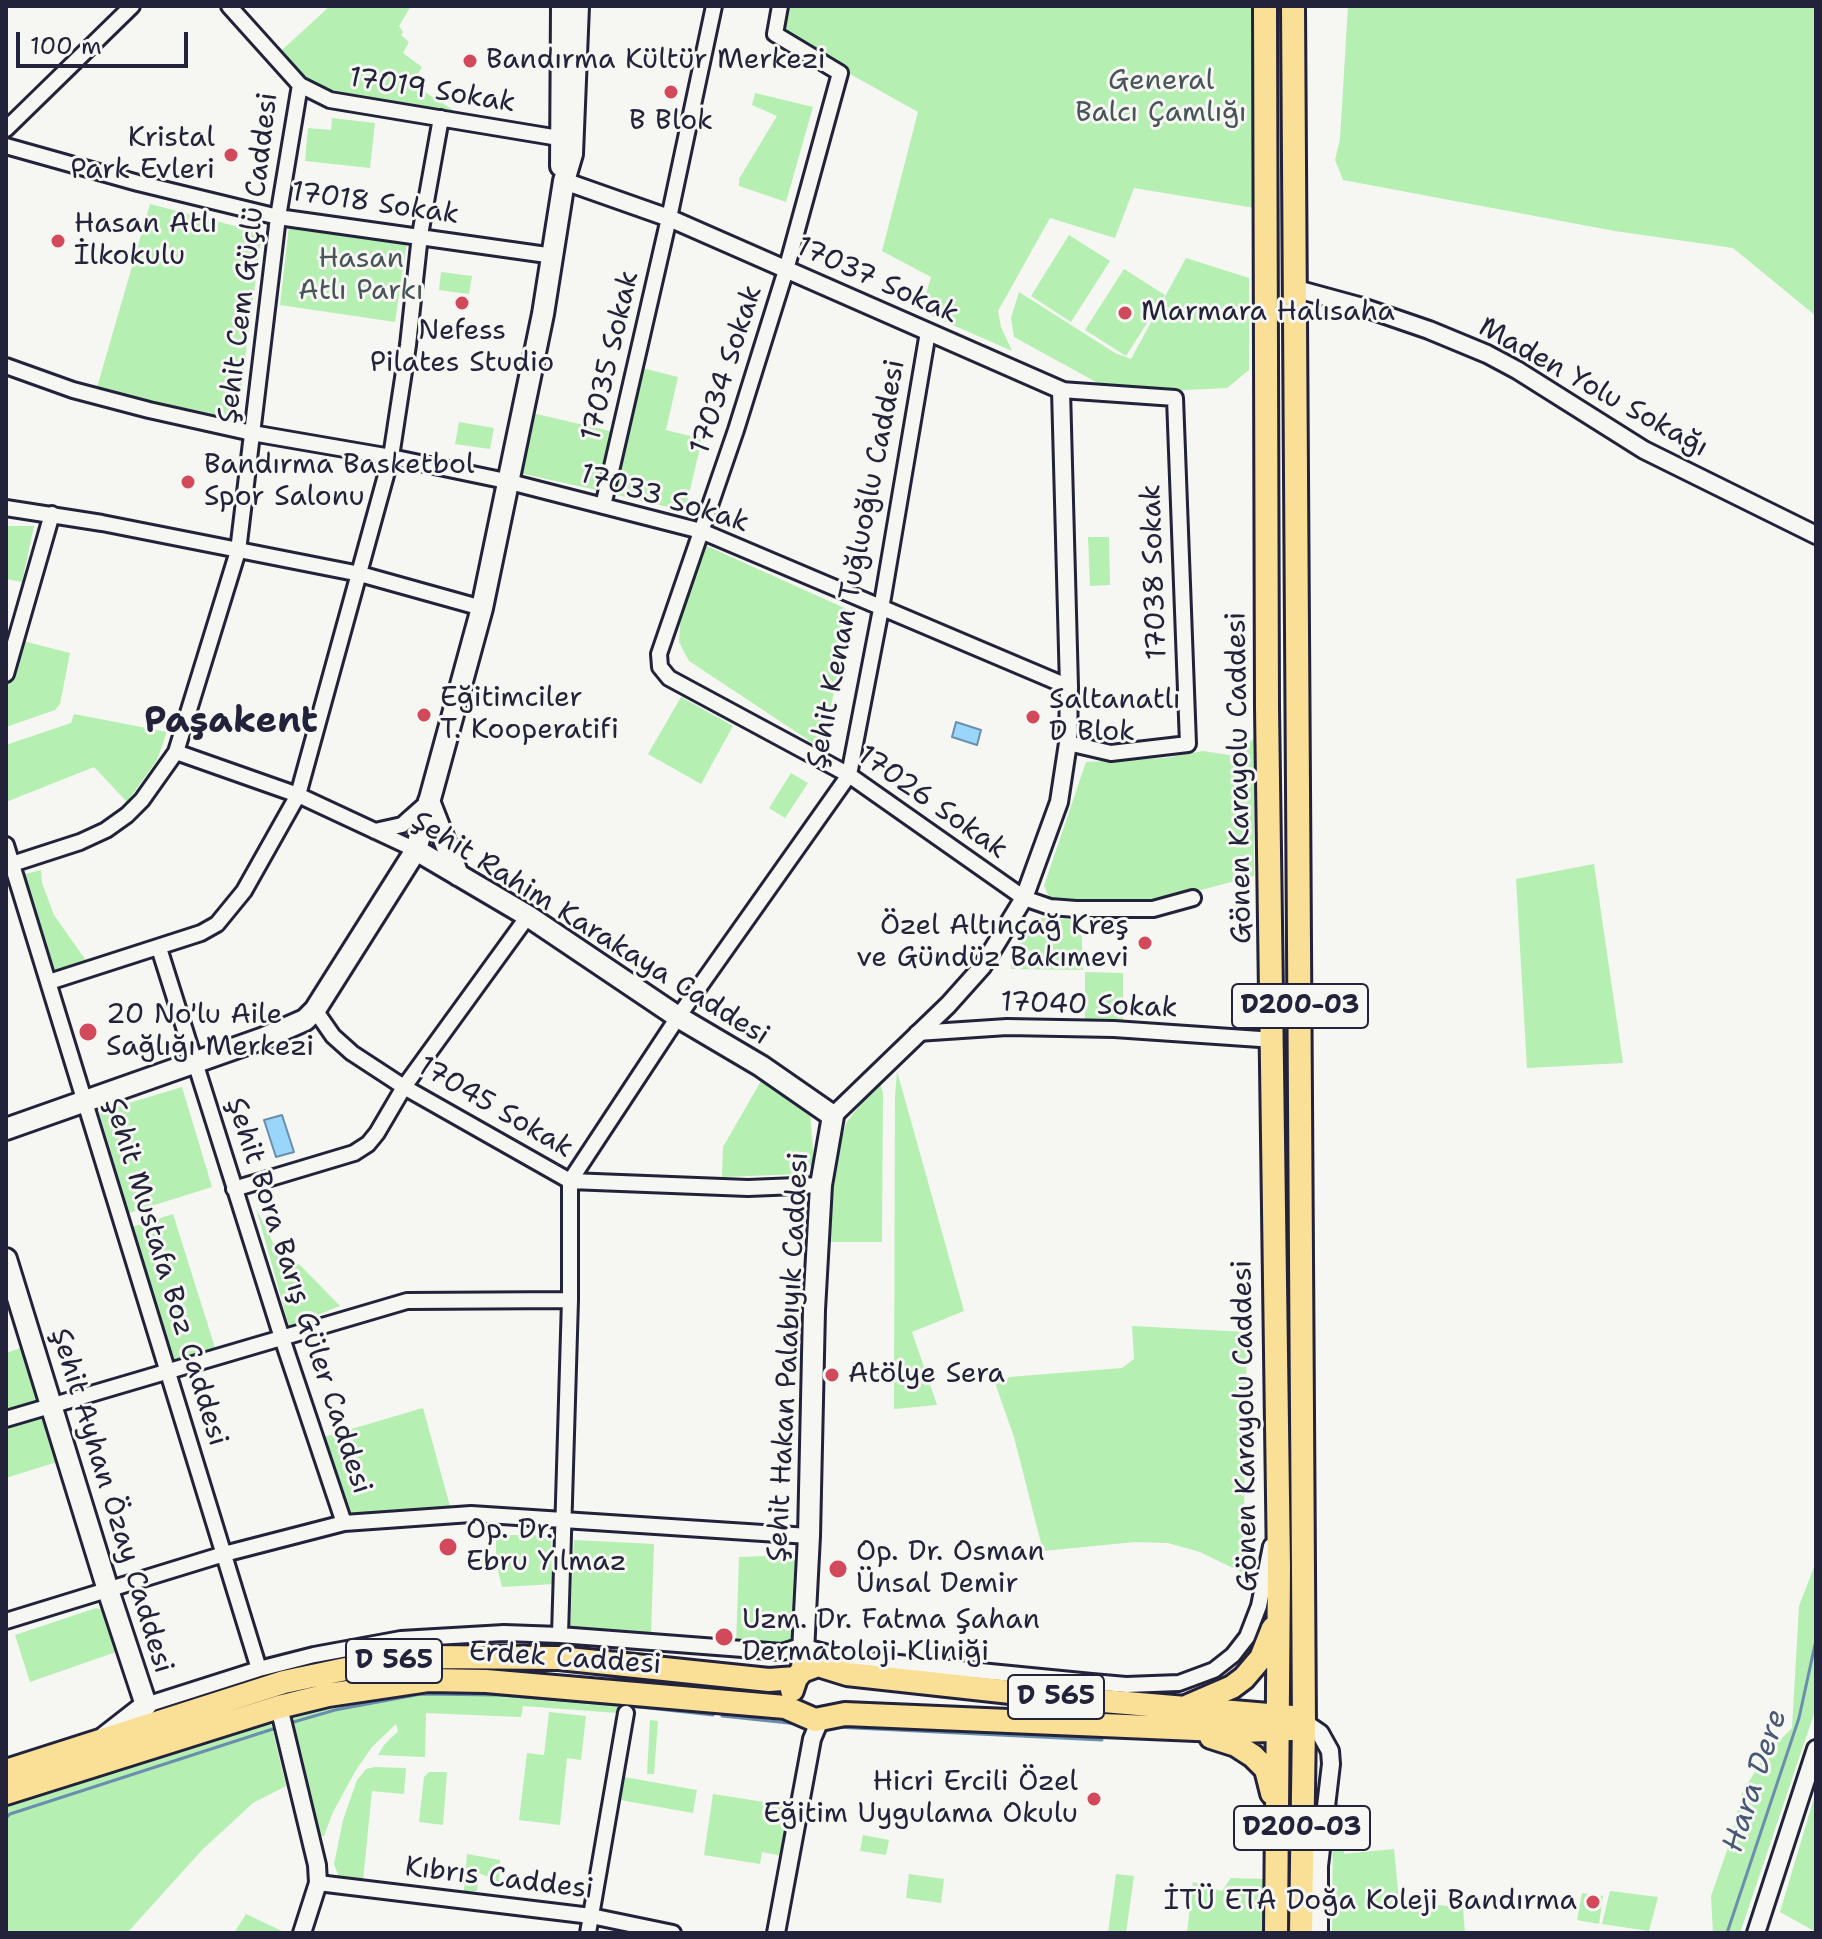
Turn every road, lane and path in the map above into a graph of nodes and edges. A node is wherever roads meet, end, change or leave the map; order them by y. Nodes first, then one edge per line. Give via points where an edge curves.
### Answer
1 (132, 6) edge
2 (229, 6) edge
3 (562, 6) edge
4 (578, 6) edge
5 (714, 6) edge
6 (780, 6) edge
7 (1293, 6) edge
8 (1265, 11) edge
9 (300, 85) junction
10 (441, 118) junction
11 (6, 129) edge
12 (559, 138) junction
13 (6, 146) edge
14 (564, 181) junction
15 (1265, 195) junction
16 (278, 217) junction
17 (669, 218) junction
18 (420, 235) junction
19 (554, 256) junction
20 (786, 270) junction
21 (1293, 288) junction
22 (1266, 312) junction
23 (928, 332) junction
24 (6, 366) edge
25 (1061, 390) junction
26 (1175, 398) joint
27 (252, 433) junction
28 (391, 457) junction
29 (506, 481) junction
30 (603, 506) junction
31 (6, 508) edge
32 (52, 514) junction
33 (701, 531) junction
34 (1816, 535) edge
35 (238, 551) junction
36 (360, 574) junction
37 (482, 608) junction
38 (881, 609) junction
39 (660, 667) joint
40 (6, 674) edge
41 (1069, 687) junction
42 (1068, 743) junction
43 (176, 752) junction
44 (849, 775) junction
45 (298, 795) junction
46 (429, 801) junction
47 (1269, 811) junction
48 (375, 831) junction
49 (6, 845) edge
50 (416, 850) junction
51 (9, 865) edge
52 (458, 875) junction
53 (1024, 898) junction
54 (1193, 898) dead end
55 (528, 916) junction
56 (159, 948) junction
57 (49, 982) junction
58 (315, 1010) junction
59 (678, 1017) junction
60 (917, 1033) junction
61 (1260, 1039) dead end
62 (195, 1062) junction
63 (404, 1087) junction
64 (85, 1102) junction
65 (833, 1116) junction
66 (6, 1129) edge
67 (570, 1181) junction
68 (821, 1185) junction
69 (234, 1189) junction
70 (6, 1259) edge
71 (570, 1300) junction
72 (282, 1338) junction
73 (168, 1370) junction
74 (51, 1406) junction
75 (6, 1419) edge
76 (1278, 1510) junction
77 (563, 1518) junction
78 (344, 1523) junction
79 (809, 1536) junction
80 (224, 1554) junction
81 (1279, 1567) junction
82 (108, 1590) junction
83 (1278, 1599) junction
84 (6, 1621) edge
85 (560, 1635) junction
86 (809, 1664) junction
87 (259, 1669) junction
88 (146, 1705) junction
89 (279, 1707) junction
90 (626, 1713) dead end
91 (1183, 1718) junction
92 (815, 1721) junction
93 (1279, 1723) junction
94 (1304, 1723) junction
95 (102, 1740) junction
96 (1816, 1749) edge
97 (6, 1771) edge
98 (6, 1793) edge
99 (1275, 1833) junction
100 (318, 1883) junction
101 (591, 1916) junction
102 (302, 1933) edge
103 (588, 1933) edge
104 (673, 1933) edge
105 (776, 1933) edge
106 (1276, 1933) edge
107 (1301, 1933) edge
108 (1319, 1933) edge
109 (1756, 1933) edge

1 - 11 street
2 - 9 street, Şehit Cem Güçlü Caddesi
3 - 12 main road
4 - 14 main road via 573,140
5 - 17 street, 17035 Sokak
6 - 20 street, 17034 Sokak via 775,34 840,73
7 - 21 highway, Gönen Karayolu Caddesi / D200-03
8 - 15 highway, Gönen Karayolu Caddesi / D200-03
8 - 21 highway via 1274,68 1276,274
9 - 10 street, 17019 Sokak via 330,100
9 - 16 street, Şehit Cem Güçlü Caddesi
10 - 12 street, 17019 Sokak
10 - 18 street
12 - 14 main road
13 - 16 street, 17018 Sokak
14 - 17 street, 17037 Sokak
14 - 19 main road
15 - 22 highway, Gönen Karayolu Caddesi / D200-03
15 - 47 highway via 1255,252 1253,371 1258,754
16 - 18 street, 17018 Sokak
16 - 27 street, Şehit Cem Güçlü Caddesi
17 - 20 street, 17037 Sokak
17 - 30 street, 17035 Sokak
18 - 19 street, 17018 Sokak
18 - 28 street
19 - 29 main road
20 - 23 street, 17037 Sokak
20 - 33 street, 17034 Sokak
21 - 22 highway via 1273,289
21 - 34 street, Maden Yolu Sokağı via 1359,306 1487,354 1644,450
21 - 94 highway, Gönen Karayolu Caddesi / D200-03
22 - 47 highway, Gönen Karayolu Caddesi / D200-03
23 - 25 street, 17037 Sokak
23 - 38 street, Şehit Kenan Tuğluoğlu Caddesi
24 - 27 street, 17033 Sokak via 73,390
25 - 26 street, 17037 Sokak
25 - 41 street, Şehit Hakan Palabıyık Caddesi
26 - 42 street, 17038 Sokak via 1188,744 1111,753
27 - 28 street, 17033 Sokak
27 - 35 street, Şehit Cem Güçlü Caddesi
28 - 29 street, 17033 Sokak
28 - 36 street
29 - 30 street, 17033 Sokak
29 - 37 main road
30 - 33 street, 17033 Sokak
31 - 32 street
32 - 35 street
32 - 40 street
33 - 38 street, 17033 Sokak
33 - 39 street, 17034 Sokak via 659,654
35 - 36 street
35 - 43 street, Şehit Cem Güçlü Caddesi
36 - 37 street
36 - 45 street
37 - 46 main road
38 - 41 street, 17033 Sokak
38 - 44 street, Şehit Kenan Tuğluoğlu Caddesi
39 - 44 street, 17026 Sokak via 669,678
41 - 42 street, Şehit Hakan Palabıyık Caddesi
42 - 53 street, Şehit Hakan Palabıyık Caddesi via 1059,802
43 - 45 street, Şehit Rahim Karakaya Caddesi
43 - 51 street, Şehit Cem Güçlü Caddesi via 142,800 106,830
44 - 53 street, 17026 Sokak
44 - 59 street, Şehit Kenan Tuğluoğlu Caddesi
45 - 48 street, Şehit Rahim Karakaya Caddesi
45 - 56 street via 230,911 201,933
46 - 48 street via 402,825
46 - 50 main road
46 - 52 main road
47 - 76 highway, Gönen Karayolu Caddesi / D200-03
48 - 50 street, Şehit Rahim Karakaya Caddesi
49 - 51 street, Şehit Mustafa Boz Caddesi
50 - 52 main road, Şehit Rahim Karakaya Caddesi
50 - 58 main road
51 - 57 street, Şehit Mustafa Boz Caddesi
52 - 55 main road, Şehit Rahim Karakaya Caddesi
53 - 54 street, 17026 Sokak via 1050,907 1107,909 1153,909
53 - 60 street, Şehit Hakan Palabıyık Caddesi via 982,967
55 - 59 main road, Şehit Rahim Karakaya Caddesi
55 - 63 street
56 - 57 street
56 - 62 street, Şehit Bora Barış Güler Caddesi
57 - 64 street, Şehit Mustafa Boz Caddesi
58 - 62 main road via 287,1028
58 - 63 street, 17045 Sokak via 352,1053
59 - 65 main road, Şehit Rahim Karakaya Caddesi
59 - 67 street, Şehit Kenan Tuğluoğlu Caddesi
60 - 61 street, 17040 Sokak via 1007,1027
60 - 65 street, Şehit Hakan Palabıyık Caddesi
62 - 64 main road
62 - 69 street, Şehit Bora Barış Güler Caddesi
63 - 67 street, 17045 Sokak
63 - 69 street via 377,1133 361,1149
64 - 66 main road
64 - 73 street, Şehit Mustafa Boz Caddesi
65 - 68 main road, Şehit Hakan Palabıyık Caddesi
67 - 68 street, 17045 Sokak via 732,1188
67 - 71 street
68 - 79 main road, Şehit Hakan Palabıyık Caddesi
69 - 72 street, Şehit Bora Barış Güler Caddesi
70 - 74 main road, Şehit Ayhan Özay Caddesi
71 - 72 street via 407,1301
71 - 77 street
72 - 73 street
72 - 78 street, Şehit Bora Barış Güler Caddesi
73 - 74 street
73 - 80 street, Şehit Mustafa Boz Caddesi
74 - 75 street
74 - 82 main road, Şehit Ayhan Özay Caddesi
76 - 81 highway, Gönen Karayolu Caddesi / D200-03
76 - 86 street via 1252,1627 1224,1663 1191,1680 1126,1685 848,1658
77 - 78 street via 471,1514
77 - 79 street
77 - 85 street
78 - 80 street
79 - 86 main road, Şehit Hakan Palabıyık Caddesi
80 - 82 street
80 - 87 street, Şehit Mustafa Boz Caddesi
81 - 83 highway, Gönen Karayolu Caddesi / D200-03
81 - 94 street via 1284,1693 1287,1707
82 - 84 street
82 - 88 main road, Şehit Ayhan Özay Caddesi
83 - 91 highway via 1267,1647 1244,1678
83 - 93 highway, Gönen Karayolu Caddesi / D200-03
85 - 86 street via 782,1652
85 - 87 street via 401,1639
86 - 91 highway, Erdek Caddesi / D 565 via 847,1674
86 - 92 highway via 791,1695
86 - 92 highway via 845,1684 846,1693 845,1702
86 - 95 highway, Erdek Caddesi / D 565 via 769,1680 559,1658 426,1657 284,1682
87 - 88 street
88 - 95 main road, Şehit Ayhan Özay Caddesi
89 - 92 highway, Erdek Caddesi / D 565 via 428,1680 486,1681 785,1707
89 - 98 highway, Erdek Caddesi / D 565
89 - 100 street via 315,1849
90 - 101 street
91 - 92 highway, Erdek Caddesi / D 565 via 1011,1720 845,1714
91 - 93 highway, Erdek Caddesi / D 565
91 - 99 highway via 1236,1745 1266,1769
92 - 105 street
93 - 94 highway, D 565 via 1292,1717
93 - 99 highway, Gönen Karayolu Caddesi / D200-03
94 - 107 highway, Gönen Karayolu Caddesi / D200-03
94 - 108 street via 1320,1733 1331,1764 1319,1866
95 - 97 highway, Erdek Caddesi / D 565
96 - 109 street
99 - 106 highway, Gönen Karayolu Caddesi / D200-03
100 - 101 street, Kıbrıs Caddesi
100 - 102 street
101 - 103 street
101 - 104 street, Kıbrıs Caddesi

